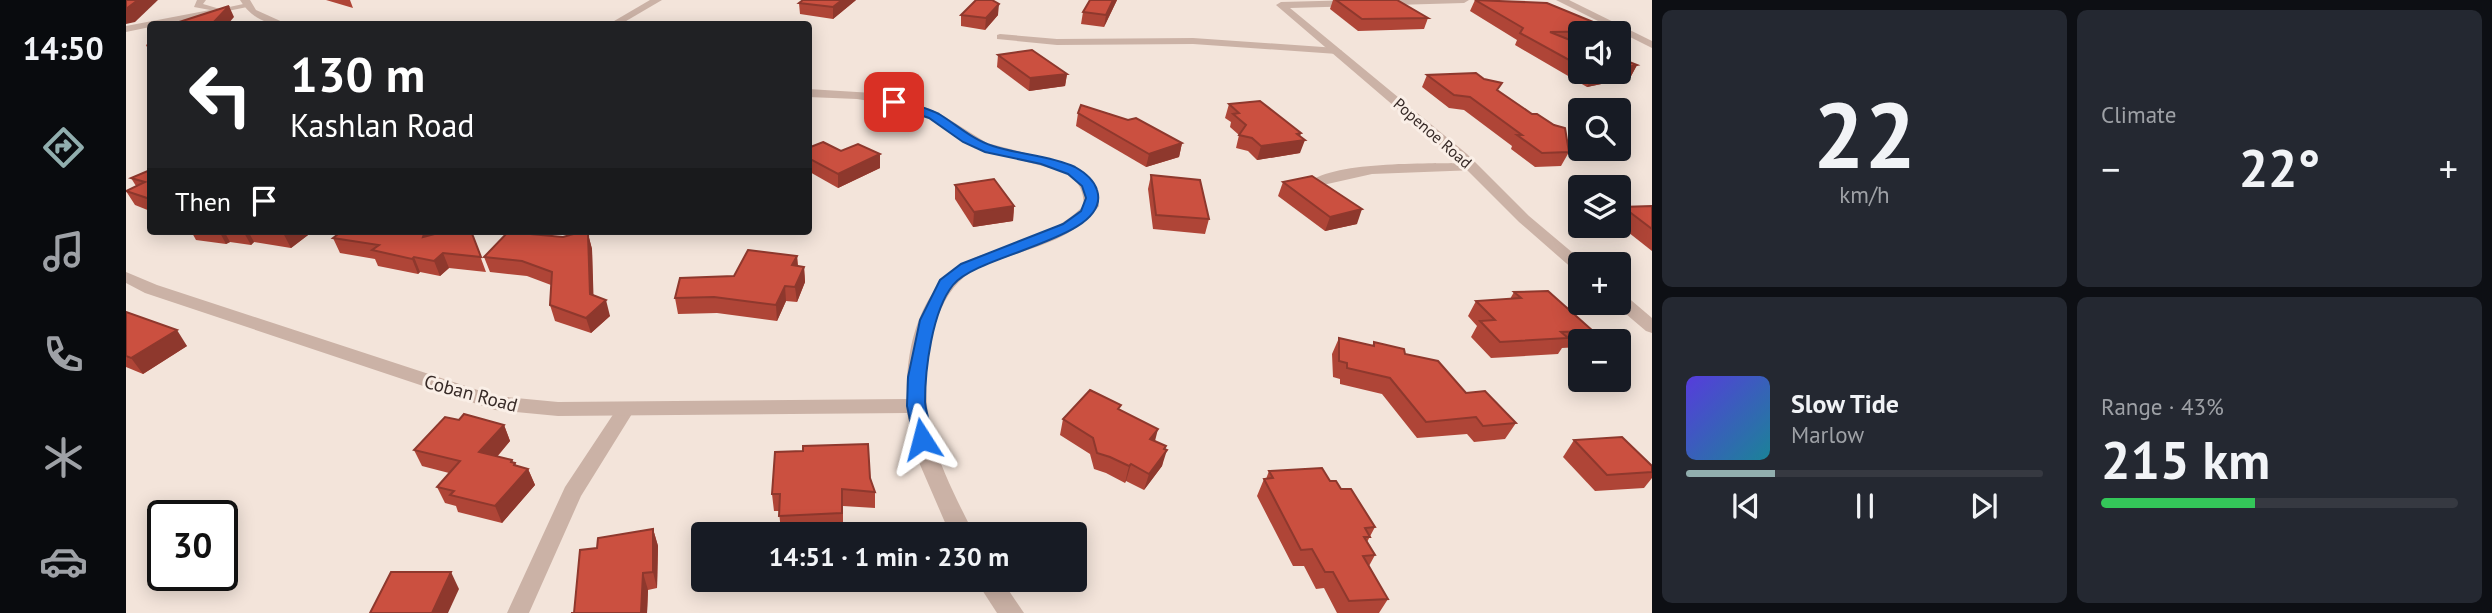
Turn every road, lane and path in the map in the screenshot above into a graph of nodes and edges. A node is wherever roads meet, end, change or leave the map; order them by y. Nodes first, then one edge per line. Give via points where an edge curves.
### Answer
1 (202, 0) edge
2 (657, 0) edge
3 (1464, 0) edge
4 (1561, 0) edge
5 (246, 3) edge
6 (232, 8) junction
7 (166, 21) edge
8 (274, 21) edge
9 (619, 21) edge
10 (147, 25) edge
11 (126, 29) edge
12 (1000, 37) dead end
13 (1650, 43) edge
14 (1337, 51) junction
15 (812, 93) edge
16 (1472, 167) junction
17 (1314, 183) edge
18 (1568, 257) edge
19 (126, 277) edge
20 (1631, 309) edge
21 (1652, 327) edge
22 (916, 406) junction
23 (626, 409) junction
24 (956, 522) edge
25 (996, 592) edge
26 (518, 613) edge
27 (1011, 613) edge

1 - 6 lane via 197,5
2 - 9 street
3 - 14 street, Popenoe Road via 1281,5
4 - 13 street
5 - 6 lane
5 - 8 street
6 - 7 lane
10 - 11 lane
12 - 14 lane via 1057,42 1182,41
14 - 16 street, Popenoe Road
15 - 22 street via 873,98 921,110 977,144 1073,171 1092,190 1092,206 1078,221 966,267 946,283 929,320
16 - 17 lane via 1368,170
16 - 18 street, Popenoe Road
19 - 23 street, Coban Road via 495,403 558,410
20 - 21 street
22 - 23 street, Coban Road
22 - 24 street via 922,439
23 - 26 lane via 572,493
25 - 27 street

